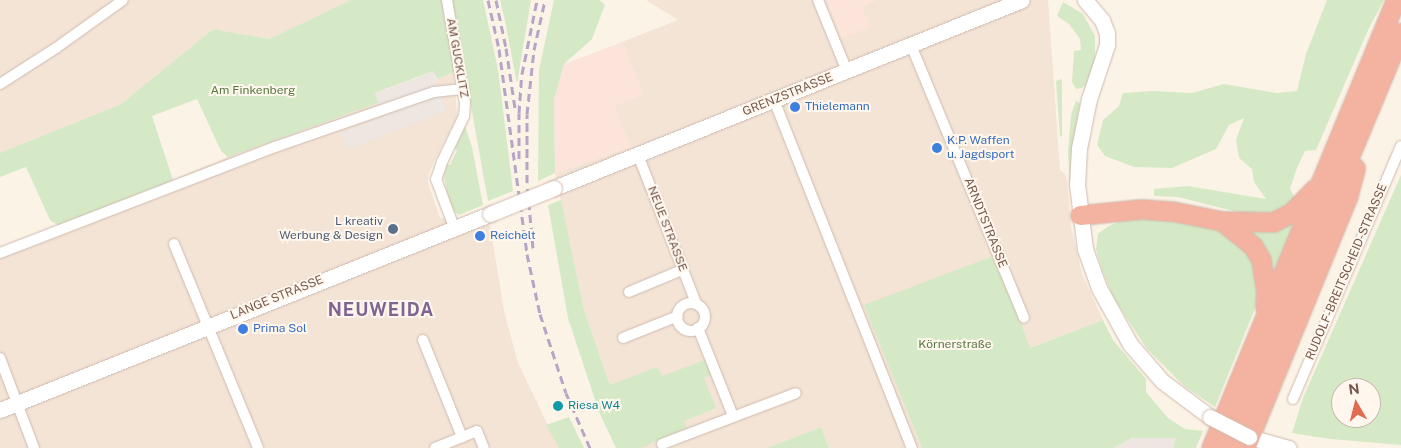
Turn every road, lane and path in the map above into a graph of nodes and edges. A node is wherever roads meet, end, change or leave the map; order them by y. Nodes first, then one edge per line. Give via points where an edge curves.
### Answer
1 (123, 0) edge
2 (447, 0) edge
3 (818, 0) edge
4 (1022, 0) edge
5 (1085, 0) edge
6 (1396, 0) edge
7 (1401, 33) edge
8 (911, 45) junction
9 (847, 71) junction
10 (0, 84) edge
11 (464, 89) junction
12 (774, 100) junction
13 (1354, 144) junction
14 (1401, 146) edge
15 (638, 156) junction
16 (1323, 179) junction
17 (554, 188) joint
18 (1080, 215) junction
19 (1222, 221) junction
20 (454, 227) junction
21 (174, 244) dead end
22 (0, 253) edge
23 (682, 270) junction
24 (629, 292) dead end
25 (696, 303) junction
26 (678, 316) junction
27 (1265, 316) junction
28 (1024, 318) dead end
29 (209, 326) junction
30 (698, 328) junction
31 (623, 338) dead end
32 (423, 340) dead end
33 (0, 358) edge
34 (796, 393) dead end
35 (1293, 399) dead end
36 (16, 403) junction
37 (0, 410) edge
38 (733, 416) junction
39 (462, 437) junction
40 (1247, 443) edge
41 (662, 444) dead end
42 (34, 448) edge
43 (258, 448) edge
44 (435, 448) edge
45 (484, 448) edge
46 (912, 448) edge
47 (1211, 448) edge
48 (1228, 448) edge
49 (1289, 448) edge

1 - 10 street
2 - 11 street, AM GUCKLITZ
3 - 9 street
4 - 8 street, GRENZSTRASSE
5 - 18 street via 1102,20 1107,45 1083,126 1078,167
6 - 16 highway
7 - 13 highway
8 - 9 street, GRENZSTRASSE
8 - 28 street, ARNDTSTRASSE
9 - 12 street, GRENZSTRASSE
11 - 20 street, AM GUCKLITZ via 464,116 436,179
11 - 22 street via 434,92 275,147
12 - 15 street, GRENZSTRASSE
12 - 46 street
13 - 40 highway via 1358,158 1348,195
13 - 48 highway
14 - 35 street, RUDOLF-BREITSCHEID-STRASSE
15 - 17 street, GRENZSTRASSE
15 - 23 street, NEUE STRASSE
16 - 19 highway via 1291,213 1273,222
16 - 27 highway
17 - 20 street, LANGE STRASSE, bridge
18 - 19 highway via 1141,209 1172,210
18 - 40 street, bridge via 1094,278 1130,344 1162,381
19 - 27 highway via 1252,246 1261,260 1266,290
20 - 29 street, LANGE STRASSE
21 - 29 street
23 - 24 street
23 - 25 street, NEUE STRASSE
25 - 26 street via 682,306
25 - 30 street via 705,313 705,320
26 - 30 street via 686,329
26 - 31 street
27 - 47 highway
29 - 36 street, LANGE STRASSE
29 - 43 street
30 - 38 street
32 - 39 street
33 - 36 street
34 - 38 street
36 - 37 street, LANGE STRASSE
36 - 42 street
38 - 41 street
39 - 44 street
39 - 45 street via 477,431
40 - 49 street

